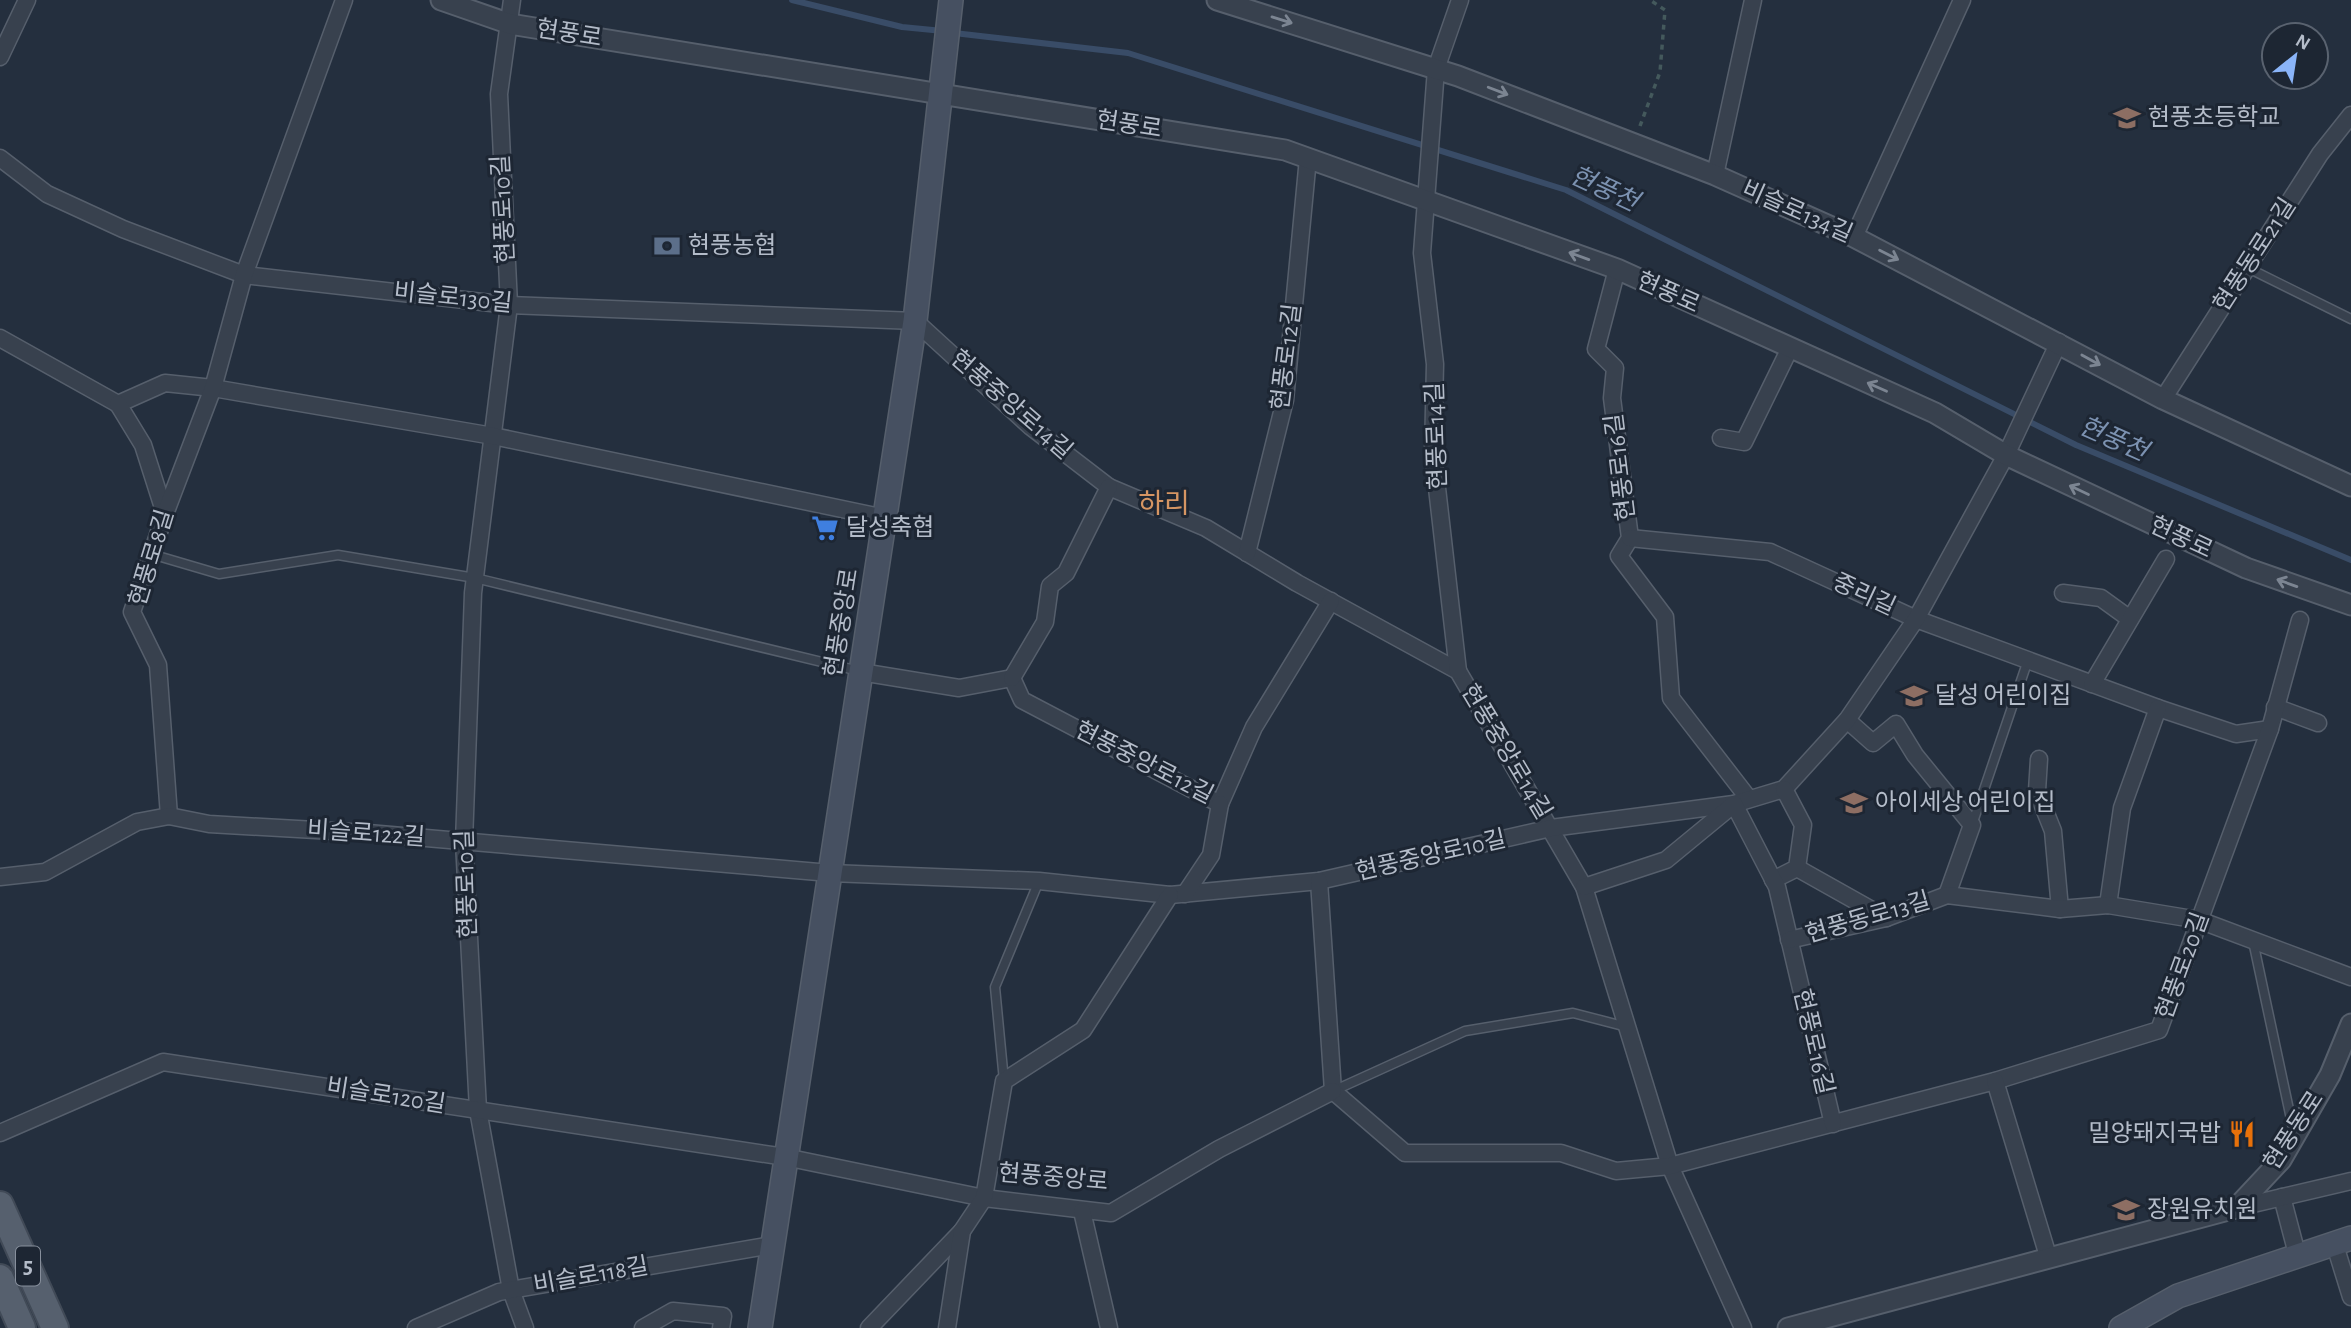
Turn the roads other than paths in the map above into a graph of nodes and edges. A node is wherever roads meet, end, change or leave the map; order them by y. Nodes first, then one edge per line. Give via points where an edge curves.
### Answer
1 (27, 0) edge
2 (344, 0) edge
3 (440, 0) edge
4 (512, 0) edge
5 (951, 0) edge
6 (1217, 0) edge
7 (1460, 0) edge
8 (1753, 0) edge
9 (1962, 0) edge
10 (510, 24) junction
11 (0, 57) edge
12 (1436, 69) junction
13 (938, 95) junction
14 (2351, 115) edge
15 (0, 158) edge
16 (1308, 158) junction
17 (16, 170) junction
18 (1716, 175) junction
19 (0, 178) edge
20 (1425, 201) junction
21 (1854, 237) junction
22 (2246, 267) junction
23 (1617, 270) junction
24 (244, 275) junction
25 (509, 305) junction
26 (2351, 319) edge
27 (915, 320) junction
28 (0, 338) edge
29 (2059, 342) junction
30 (1790, 348) junction
31 (213, 387) junction
32 (2163, 399) junction
33 (117, 404) junction
34 (493, 436) junction
35 (1721, 439) dead end
36 (2006, 455) junction
37 (2351, 486) edge
38 (1109, 487) junction
39 (164, 514) junction
40 (885, 518) junction
41 (1629, 538) junction
42 (1247, 553) junction
43 (151, 554) junction
44 (2166, 559) dead end
45 (475, 578) junction
46 (2063, 593) dead end
47 (1331, 601) junction
48 (2351, 606) edge
49 (1916, 619) junction
50 (2130, 619) junction
51 (2300, 620) dead end
52 (2028, 660) junction
53 (1458, 671) junction
54 (861, 672) junction
55 (1013, 678) junction
56 (2092, 684) junction
57 (2275, 707) junction
58 (2158, 708) junction
59 (1847, 720) junction
60 (2318, 723) dead end
61 (2270, 729) junction
62 (2039, 759) dead end
63 (1784, 789) junction
64 (1741, 802) junction
65 (1220, 804) junction
66 (169, 816) junction
67 (1972, 825) junction
68 (1551, 828) junction
69 (464, 842) junction
70 (1797, 868) junction
71 (830, 873) junction
72 (0, 877) edge
73 (1773, 880) junction
74 (1040, 881) junction
75 (1319, 881) junction
76 (1584, 887) junction
77 (1178, 894) junction
78 (1947, 895) junction
79 (2108, 905) junction
80 (2060, 909) junction
81 (1886, 918) junction
82 (2199, 920) junction
83 (1789, 940) junction
84 (2253, 940) junction
85 (2351, 977) edge
86 (2351, 1024) edge
87 (1628, 1027) junction
88 (1004, 1081) junction
89 (1995, 1081) junction
90 (1333, 1091) junction
91 (478, 1110) junction
92 (1833, 1124) junction
93 (0, 1133) edge
94 (2294, 1136) junction
95 (785, 1157) junction
96 (1671, 1166) junction
97 (2351, 1181) edge
98 (2282, 1197) junction
99 (984, 1199) junction
100 (0, 1205) edge
101 (2236, 1208) junction
102 (1082, 1211) junction
103 (962, 1231) junction
104 (2343, 1240) edge
105 (772, 1245) junction
106 (2297, 1254) junction
107 (2048, 1256) junction
108 (0, 1278) edge
109 (511, 1290) junction
110 (2351, 1297) edge
111 (22, 1328) edge
112 (55, 1328) edge
113 (416, 1328) edge
114 (525, 1328) edge
115 (643, 1328) edge
116 (722, 1328) edge
117 (760, 1328) edge
118 (869, 1328) edge
119 (947, 1328) edge
120 (1109, 1328) edge
121 (1743, 1328) edge
122 (1788, 1328) edge
123 (2121, 1328) edge

1 - 11 street
2 - 24 street, 현풍로8길
3 - 10 street, 현풍로
4 - 10 street, 현풍로10길
5 - 13 main road, 현풍중앙로
6 -> 12 street, 비슬로134길
7 - 12 street, 현풍로14길
8 - 18 street
9 - 21 street
10 - 13 street, 현풍로
10 - 25 street, 현풍로10길 via 499,94
12 -> 18 street, 비슬로134길
12 - 20 street, 현풍로14길
13 - 16 street, 현풍로 via 1285,150
13 - 27 main road, 현풍중앙로
14 - 22 street, 현풍동로21길
15 - 17 street, 비슬로130길
16 - 20 street, 현풍로
16 - 42 street, 현풍로12길 via 1285,400
17 - 19 street
17 - 24 street, 비슬로130길 via 47,194 123,229
18 - 21 street, 비슬로134길
23 -> 20 street, 현풍로
20 - 53 street, 현풍로14길 via 1422,253 1435,364 1433,453
21 -> 29 street, 비슬로134길
22 - 26 lane
22 - 32 street, 현풍동로21길
23 - 30 street, 현풍로
23 - 41 street, 현풍로16길 via 1596,349 1615,368 1612,398
24 - 25 street, 비슬로130길
24 - 31 street, 현풍로8길
25 - 27 street, 비슬로130길
25 - 34 street, 현풍로10길
27 - 38 street, 현풍중앙로14길 via 1031,427
27 - 40 main road, 현풍중앙로
28 - 33 street
29 -> 32 street, 비슬로134길
29 - 36 street
30 - 35 street via 1744,442
36 -> 30 street, 현풍로 via 1935,413
31 - 33 street via 165,383
31 - 34 street
31 - 39 street, 현풍로8길
32 - 37 street, 비슬로134길
33 - 39 street via 143,444
34 - 40 street
34 - 45 street, 현풍로10길
48 -> 36 street, 현풍로 via 2245,568
36 - 49 street
38 - 42 street, 현풍중앙로14길 via 1206,528
38 - 55 street via 1066,573 1050,586 1045,622
39 - 43 street, 현풍로8길
40 - 54 main road, 현풍중앙로
41 - 49 street, 중리길 via 1770,552
41 - 64 street, 현풍로16길 via 1619,556 1665,617 1671,698
42 - 47 street, 현풍중앙로14길
43 - 45 lane via 219,574 338,555
43 - 66 street, 현풍로8길 via 132,612 158,665
44 - 50 street
45 - 54 lane
45 - 69 street, 현풍로10길
46 - 50 street via 2101,598
47 - 53 street, 현풍중앙로14길
47 - 65 street, 현풍중앙로12길 via 1254,727
49 - 52 street, 중리길
49 - 59 street
50 - 56 street
51 - 57 street, 현풍로20길
52 - 56 street, 중리길
52 - 67 lane
53 - 68 street, 현풍중앙로14길
54 - 55 street via 959,688
54 - 71 main road, 현풍중앙로
55 - 65 street, 현풍중앙로12길 via 1022,700
56 - 58 street, 중리길
57 - 60 street
57 - 61 street, 현풍로20길
58 - 61 street, 중리길 via 2236,734
58 - 79 street via 2122,808
59 - 63 street
59 - 67 street via 1873,743 1896,724
61 - 82 street, 현풍로20길
62 - 80 street via 2037,791 2053,831
63 - 64 street, 현풍중앙로10길
63 - 70 street via 1804,825
64 - 68 street, 현풍중앙로10길
64 - 73 street, 현풍로16길
64 - 76 street, 현풍중앙로10길 via 1666,860
65 - 77 street via 1211,855
66 - 69 street, 비슬로122길 via 209,824
66 - 72 street, 비슬로122길 via 137,822 45,873
67 - 78 street, 현풍동로13길
68 - 75 street, 현풍중앙로10길
68 - 76 street, 현풍중앙로14길
69 - 71 street, 비슬로122길
69 - 91 street, 현풍로10길
70 - 73 street
70 - 81 street
71 - 74 street, 현풍중앙로10길
71 - 95 main road, 현풍중앙로
73 - 83 street, 현풍로16길
74 - 77 street, 현풍중앙로10길
74 - 88 lane via 995,987
75 - 77 street, 현풍중앙로10길
75 - 90 street
76 - 87 street, 현풍중앙로14길
77 - 88 street via 1083,1030
78 - 80 street, 현풍동로13길
78 - 81 street, 현풍동로13길
79 - 80 street, 현풍동로13길
79 - 82 street, 현풍동로13길
81 - 83 street, 현풍동로13길
82 - 84 street, 현풍동로13길
82 - 89 street, 현풍로20길 via 2159,1030
83 - 92 street, 현풍로16길
84 - 85 street, 현풍동로13길
84 - 94 lane
86 - 94 street, 현풍동로 via 2330,1074
87 - 90 lane via 1573,1013 1465,1031
87 - 96 street, 현풍중앙로14길
88 - 99 street
89 - 92 street, 현풍로20길
89 - 107 street
90 - 96 street via 1405,1153 1561,1153 1616,1171
90 - 102 street, 현풍중앙로 via 1219,1149 1111,1213
91 - 93 street, 비슬로120길 via 163,1062
91 - 95 street, 비슬로120길
91 - 109 street, 현풍로10길
92 - 96 street, 현풍로16길
94 - 101 street, 현풍동로 via 2281,1160
95 - 99 street, 현풍중앙로
95 - 105 main road, 현풍중앙로
96 - 121 street, 현풍중앙로14길
97 - 98 street
98 - 101 street
98 - 106 street
99 - 102 street, 현풍중앙로
99 - 103 street
100 - 112 main road, 5
101 - 107 street
102 - 120 street
103 - 118 street
103 - 119 street
104 - 106 main road
104 - 110 street
105 - 109 street, 비슬로118길
105 - 117 main road, 현풍중앙로
106 - 123 main road via 2178,1296
107 - 122 street
108 - 111 main road, 5
109 - 113 street, 비슬로118길
109 - 114 street, 현풍로10길
115 - 116 street via 673,1311 723,1316

